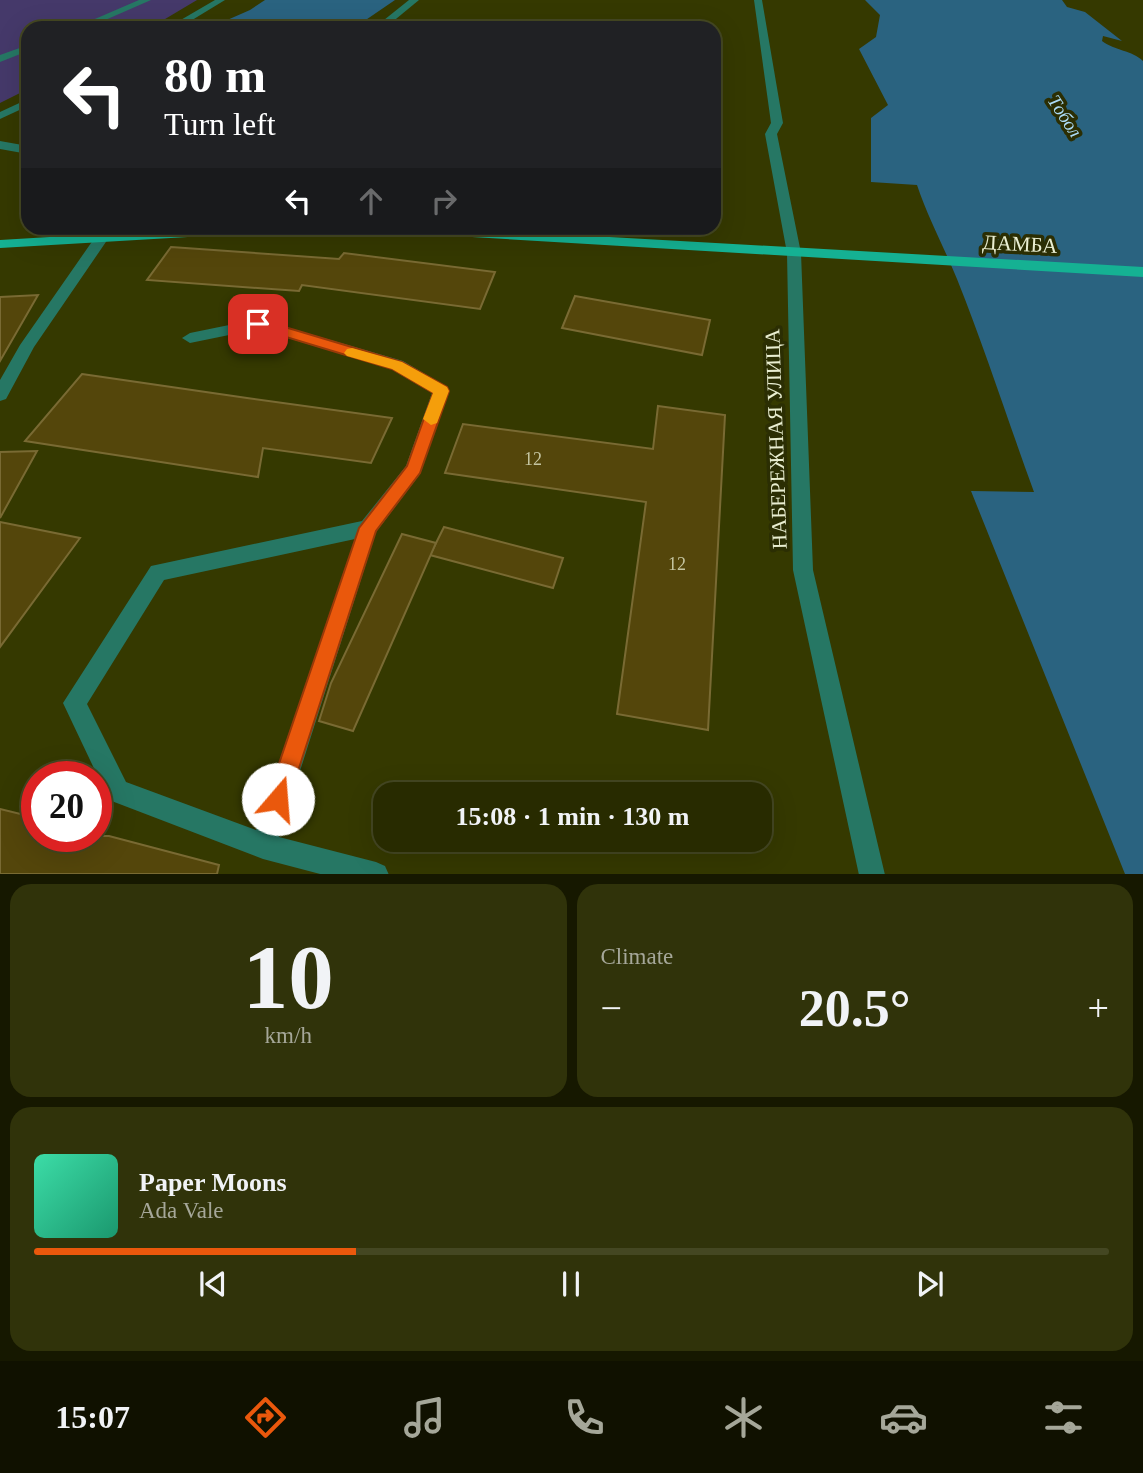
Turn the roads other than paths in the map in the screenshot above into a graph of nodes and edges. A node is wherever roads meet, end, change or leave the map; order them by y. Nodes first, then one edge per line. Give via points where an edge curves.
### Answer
1 (147, 0) edge
2 (221, 0) edge
3 (415, 0) edge
4 (758, 0) edge
5 (96, 21) edge
6 (185, 21) edge
7 (388, 21) edge
8 (21, 51) edge
9 (0, 59) edge
10 (21, 106) edge
11 (0, 116) edge
12 (0, 145) edge
13 (21, 149) edge
14 (124, 235) edge
15 (504, 235) edge
16 (103, 236) junction
17 (0, 244) edge
18 (794, 253) junction
19 (1143, 272) edge
20 (190, 338) dead end
21 (0, 395) edge
22 (368, 528) junction
23 (263, 846) junction
24 (376, 874) edge
25 (872, 874) edge

1 - 5 street
2 - 6 street
3 - 7 street
4 - 18 street, НАБЕРЕЖНАЯ УЛИЦА via 777,123 771,134
8 - 9 street
10 - 11 street
12 - 13 street
14 - 16 main road
15 - 18 main road, ДАМБА
16 - 17 main road
16 - 21 street via 28,345
18 - 19 main road, ДАМБА
18 - 25 street, НАБЕРЕЖНАЯ УЛИЦА via 803,570
20 - 22 street via 258,324 397,365 441,391 414,469
22 - 23 street
22 - 23 street via 159,572 74,703 118,791
23 - 24 street

